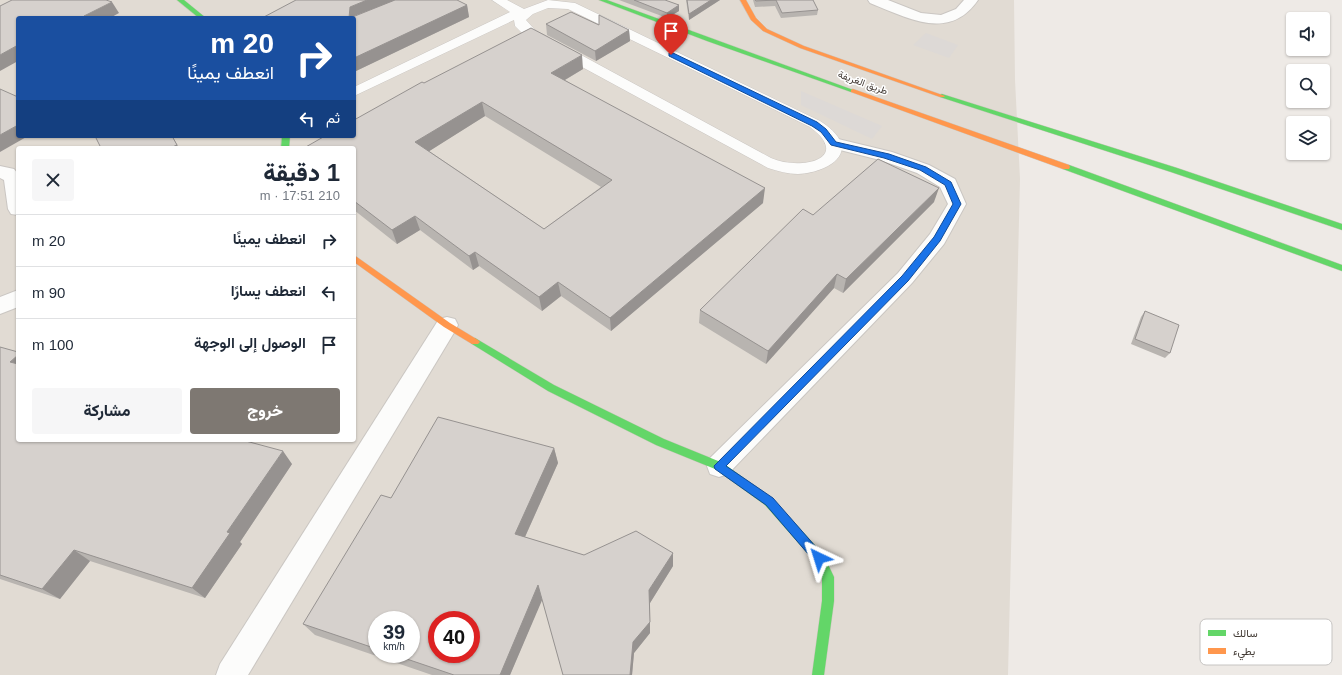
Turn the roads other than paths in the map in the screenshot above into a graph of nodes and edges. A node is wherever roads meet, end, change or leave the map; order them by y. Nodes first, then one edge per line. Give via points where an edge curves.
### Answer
1 (180, 0) edge
2 (498, 0) edge
3 (602, 0) edge
4 (743, 0) edge
5 (874, 0) edge
6 (971, 0) edge
7 (522, 13) junction
8 (200, 16) edge
9 (356, 91) edge
10 (834, 143) junction
11 (0, 172) edge
12 (16, 198) edge
13 (1342, 228) edge
14 (356, 259) edge
15 (1342, 268) edge
16 (16, 299) edge
17 (0, 306) edge
18 (447, 325) junction
19 (719, 466) junction
20 (231, 675) edge
21 (818, 675) edge

1 - 8 main road
2 - 7 lane
3 - 15 main road, طريق الغريفة via 700,38 768,60
4 - 13 main road, طريق الغريفة via 752,19 765,30 802,47
5 - 6 street via 928,20 939,20 951,18 962,12
7 - 9 lane
7 - 10 lane via 548,4 570,6 815,124 824,130
7 - 10 lane via 520,24 530,32 776,166 812,168 829,158
10 - 19 street via 886,156 923,169 948,183 957,204 937,239 905,278
11 - 12 street via 8,173 13,180
14 - 18 main road
16 - 17 street
18 - 19 main road via 551,388 660,442
18 - 20 street
19 - 21 main road via 770,502 819,558 828,577 828,601

